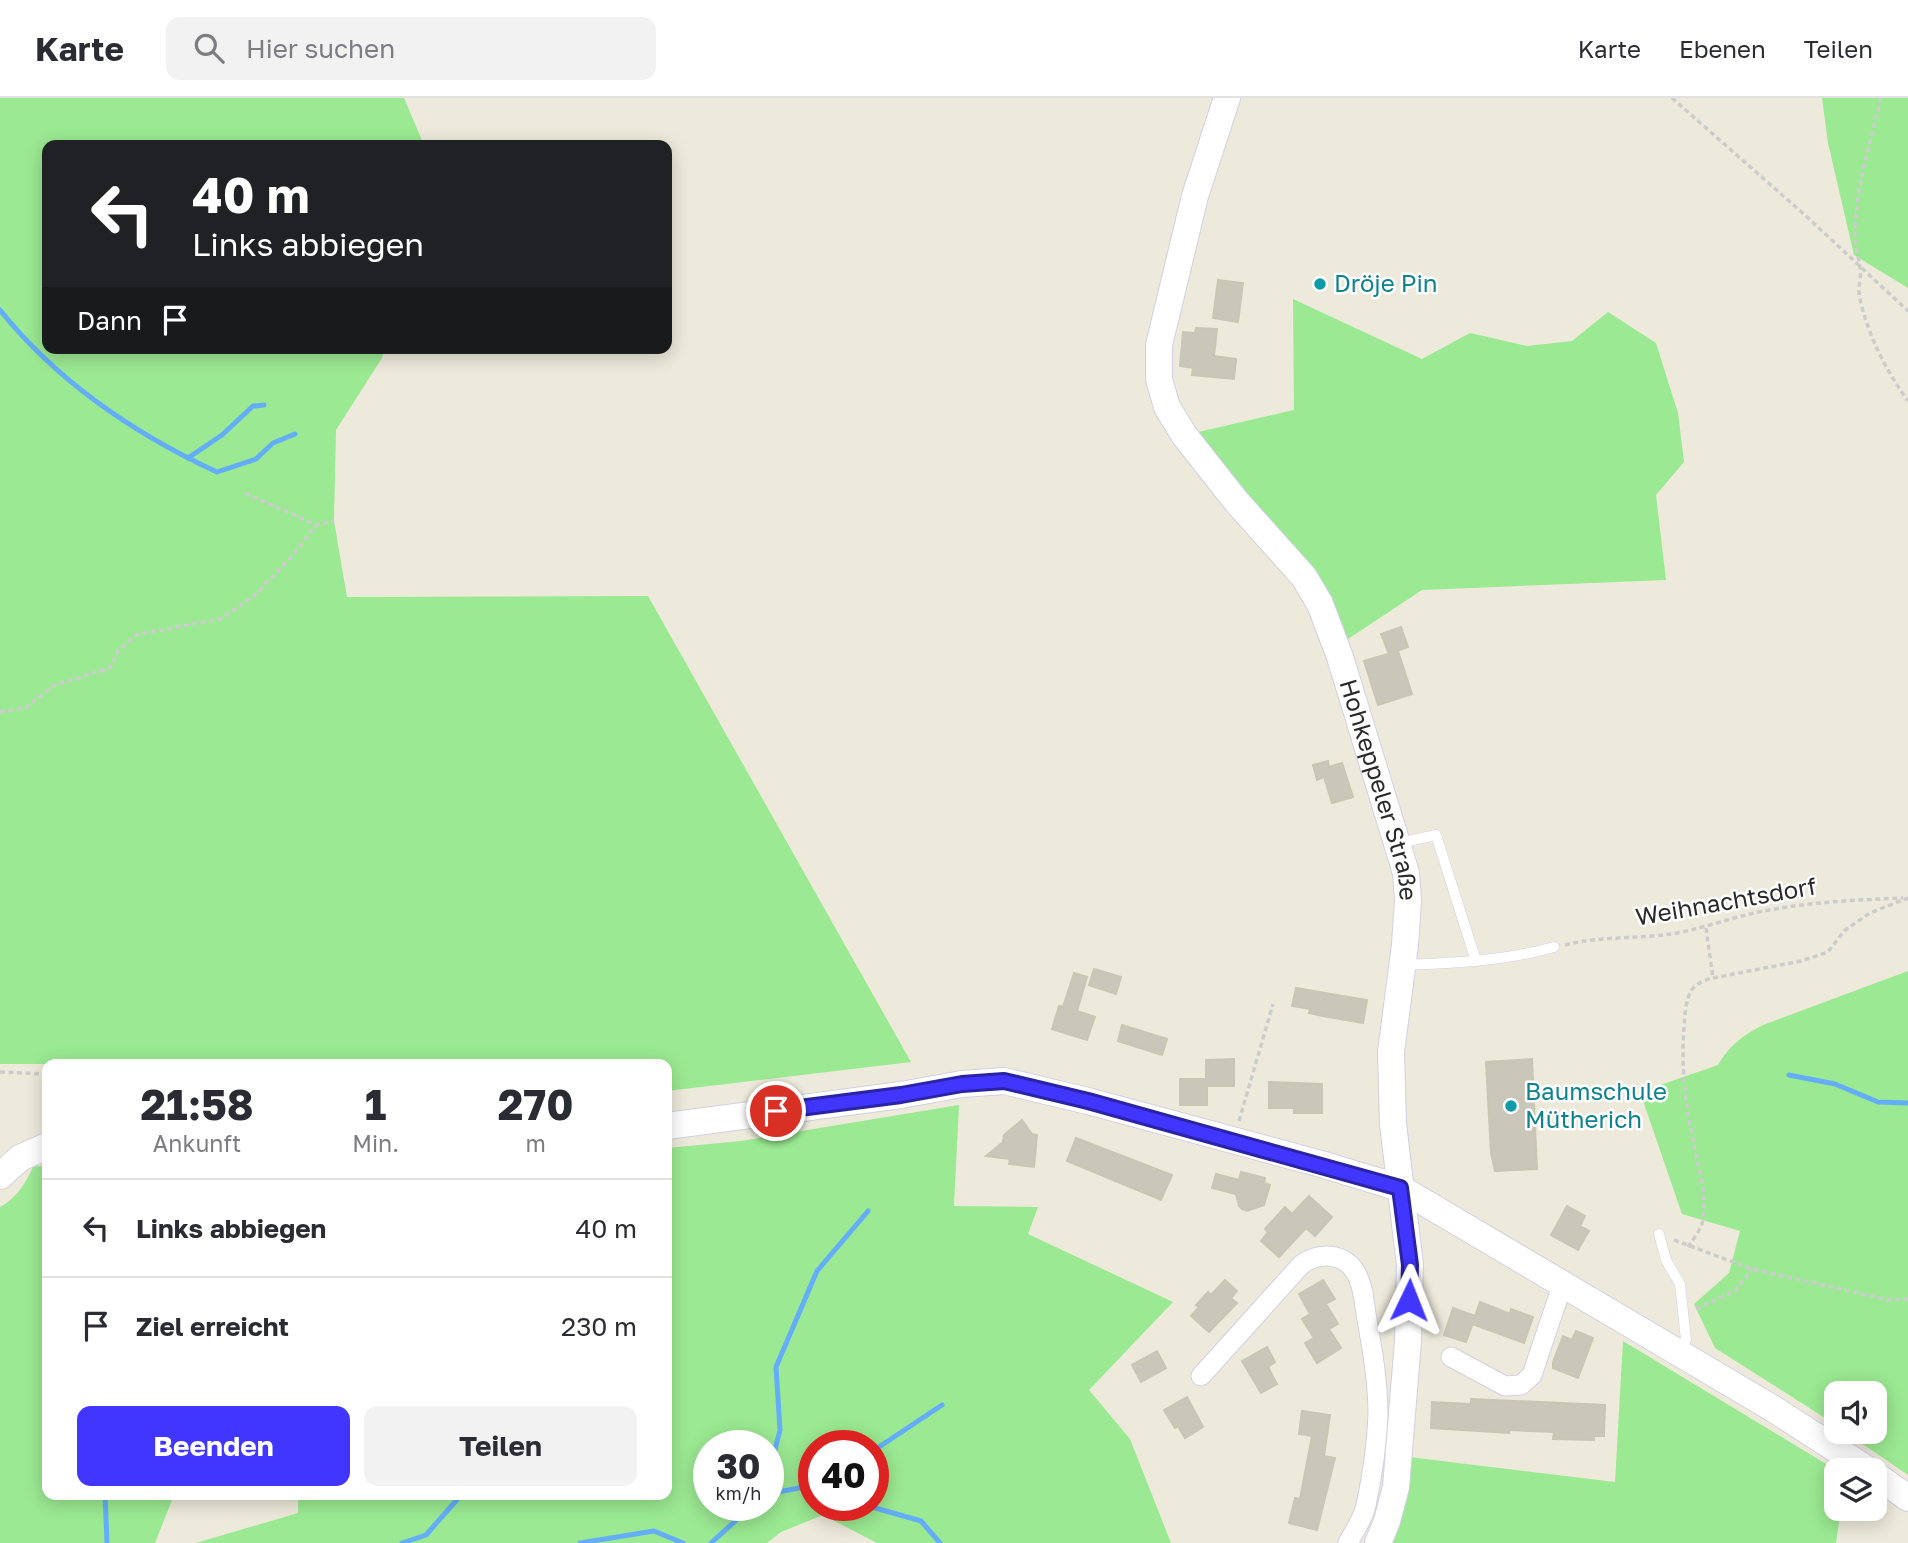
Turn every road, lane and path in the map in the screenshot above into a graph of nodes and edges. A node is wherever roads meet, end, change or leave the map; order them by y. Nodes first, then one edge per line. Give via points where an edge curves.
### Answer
1 (1227, 98) edge
2 (1672, 98) edge
3 (1881, 98) edge
4 (1861, 270) junction
5 (1908, 311) edge
6 (1908, 401) edge
7 (245, 493) dead end
8 (334, 521) dead end
9 (316, 525) junction
10 (0, 712) edge
11 (1399, 843) junction
12 (1906, 898) edge
13 (1706, 927) junction
14 (1554, 947) joint
15 (1476, 961) junction
16 (1402, 965) junction
17 (1713, 978) junction
18 (1273, 1004) dead end
19 (0, 1072) edge
20 (42, 1074) edge
21 (672, 1125) edge
22 (1233, 1140) junction
23 (42, 1148) edge
24 (0, 1176) edge
25 (1400, 1188) junction
26 (1659, 1234) joint
27 (1688, 1247) junction
28 (1752, 1269) junction
29 (1563, 1283) junction
30 (1908, 1299) edge
31 (1685, 1314) junction
32 (1679, 1352) junction
33 (1451, 1357) dead end
34 (1200, 1376) dead end
35 (1849, 1458) edge
36 (1887, 1483) edge
37 (1908, 1498) edge
38 (1348, 1543) edge
39 (1378, 1543) edge

1 - 11 street, Hohkeppeler Straße via 1195,197 1159,345 1158,379 1167,407 1184,435 1304,577 1320,604
2 - 4 path
3 - 4 path via 1859,192 1855,243
4 - 5 path
4 - 6 path via 1859,296 1873,341
7 - 9 path
8 - 9 path
9 - 10 path via 256,594 220,619 136,635 118,651 110,668 55,685 26,708
11 - 15 lane via 1436,835
11 - 16 street, Hohkeppeler Straße via 1408,901
12 - 13 path, Weihnachtsdorf via 1762,911
12 - 17 path via 1845,930 1828,952
13 - 14 path, Weihnachtsdorf
13 - 17 path
14 - 15 lane
15 - 16 lane
16 - 25 street, Hohkeppeler Straße via 1391,1052
17 - 27 path via 1692,990 1686,1006 1684,1082 1704,1204 1703,1223
18 - 22 path
19 - 20 path
21 - 22 street via 1004,1081
22 - 25 street
23 - 24 street via 20,1158
25 - 29 street
25 - 39 street, Hohkeppeler Straße via 1410,1265 1408,1341 1396,1487
26 - 27 path
26 - 31 lane via 1666,1260 1680,1284
27 - 28 path
28 - 30 path via 1889,1300
28 - 31 path via 1735,1291
29 - 32 street
29 - 33 street via 1532,1375 1521,1385 1505,1386
31 - 32 lane via 1686,1340
32 - 35 street
34 - 38 street via 1311,1258 1336,1257 1355,1271 1371,1346 1378,1417 1366,1508
36 - 37 street

